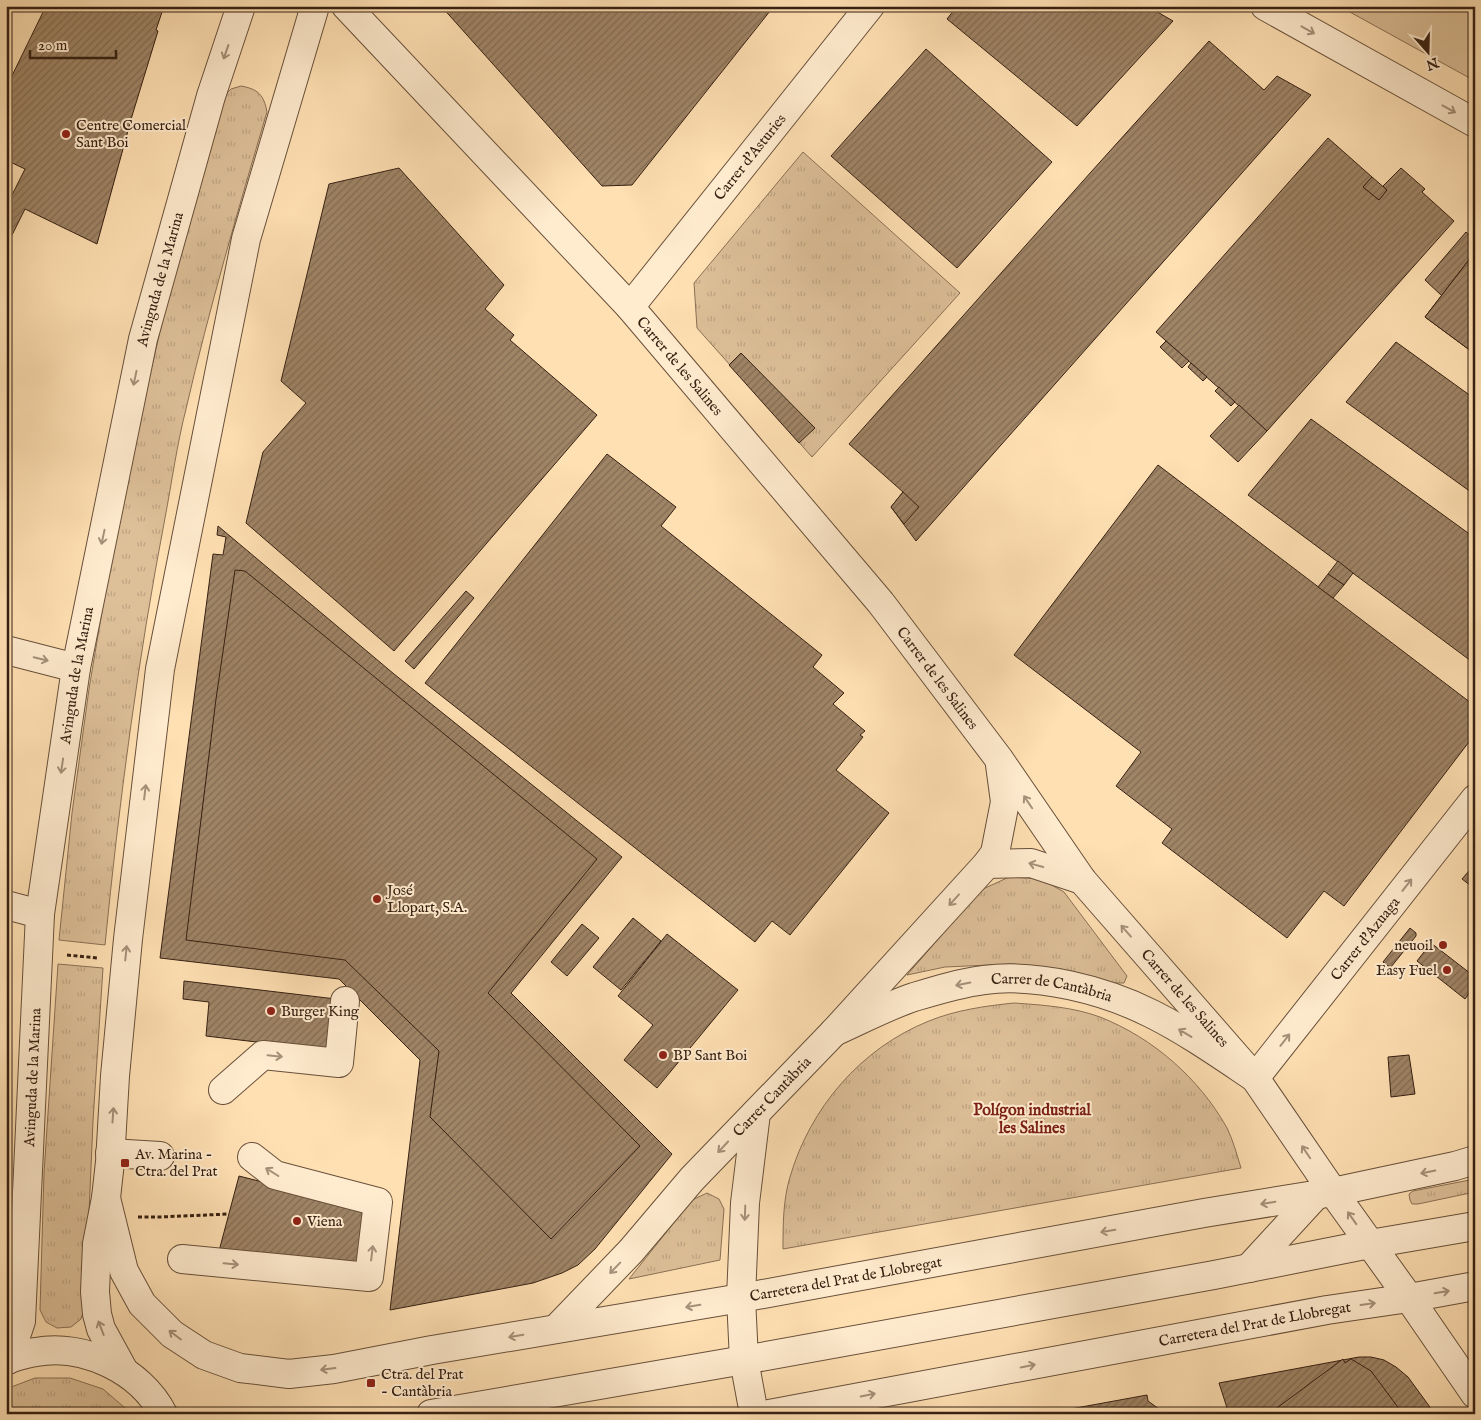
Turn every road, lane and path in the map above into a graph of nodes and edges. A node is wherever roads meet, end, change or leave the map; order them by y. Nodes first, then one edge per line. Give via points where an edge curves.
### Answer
1 (241, 6) edge
2 (315, 6) edge
3 (346, 6) edge
4 (870, 6) edge
5 (1265, 6) edge
6 (1475, 123) edge
7 (630, 307) junction
8 (6, 650) edge
9 (76, 668) junction
10 (999, 759) junction
11 (1475, 799) edge
12 (987, 864) junction
13 (1082, 880) junction
14 (6, 905) edge
15 (40, 914) junction
16 (59, 954) dead end
17 (104, 958) dead end
18 (345, 1002) dead end
19 (834, 1032) junction
20 (1255, 1078) junction
21 (223, 1090) dead end
22 (756, 1113) junction
23 (110, 1152) junction
24 (160, 1156) dead end
25 (252, 1157) dead end
26 (1475, 1160) edge
27 (1324, 1193) junction
28 (106, 1198) junction
29 (229, 1214) dead end
30 (138, 1217) dead end
31 (1475, 1226) edge
32 (1370, 1244) junction
33 (182, 1260) dead end
34 (1249, 1268) junction
35 (1475, 1286) edge
36 (741, 1298) junction
37 (1409, 1298) junction
38 (557, 1328) junction
39 (7, 1360) edge
40 (744, 1360) junction
41 (124, 1371) junction
42 (1475, 1394) edge
43 (166, 1411) edge
44 (431, 1414) edge
45 (754, 1414) edge
46 (769, 1414) edge

1 -> 9 street, Avinguda de la Marina via 211,96 143,339
23 -> 2 street via 128,939 160,669 246,239
3 - 7 street, Carrer de les Salines
4 - 7 street, Carrer d'Asturies
5 -> 6 street
7 - 10 street, Carrer de les Salines via 882,603
8 -> 9 street
9 -> 15 street, Avinguda de la Marina
10 - 12 street, Carrer Cantàbria via 1005,802 995,853
13 -> 10 street, Carrer de les Salines
20 -> 11 street, Carrer d'Azuaga
13 -> 12 street via 1030,863
12 -> 19 street, Carrer Cantàbria
20 -> 13 street, Carrer de les Salines
14 - 15 street
15 - 39 street, Avinguda de la Marina via 21,1321
16 - 17 path
21 -> 18 street via 263,1055 339,1063
20 -> 19 street, Carrer de Cantàbria via 1152,1014 1088,990 1023,978 952,986 921,995
19 - 22 street, Carrer Cantàbria
27 -> 20 street, Carrer de les Salines
22 -> 36 street via 745,1204
22 -> 38 street, Carrer Cantàbria
23 - 24 street
23 - 28 street
33 -> 25 street via 369,1277 378,1202 275,1175
26 -> 27 street, Carretera del Prat de Llobregat
32 -> 27 street, Carrer de les Salines
27 - 34 street
27 -> 36 street, Carretera del Prat de Llobregat
38 -> 28 street, Carretera del Prat de Llobregat via 334,1369 289,1374 240,1368 204,1355 172,1334 142,1304 124,1272
41 -> 28 street via 101,1329 94,1292 97,1244
29 - 30 path
31 - 32 street
32 - 34 street
32 - 37 street, Carrer de les Salines
34 - 40 street
37 -> 35 street, Carretera del Prat de Llobregat
36 -> 38 street, Carretera del Prat de Llobregat
36 - 40 street
37 - 42 street, Carrer de les Salines
46 -> 37 street, Carretera del Prat de Llobregat
39 - 41 street via 37,1352 67,1351 97,1358
40 - 44 street
40 - 45 street
41 - 43 street

